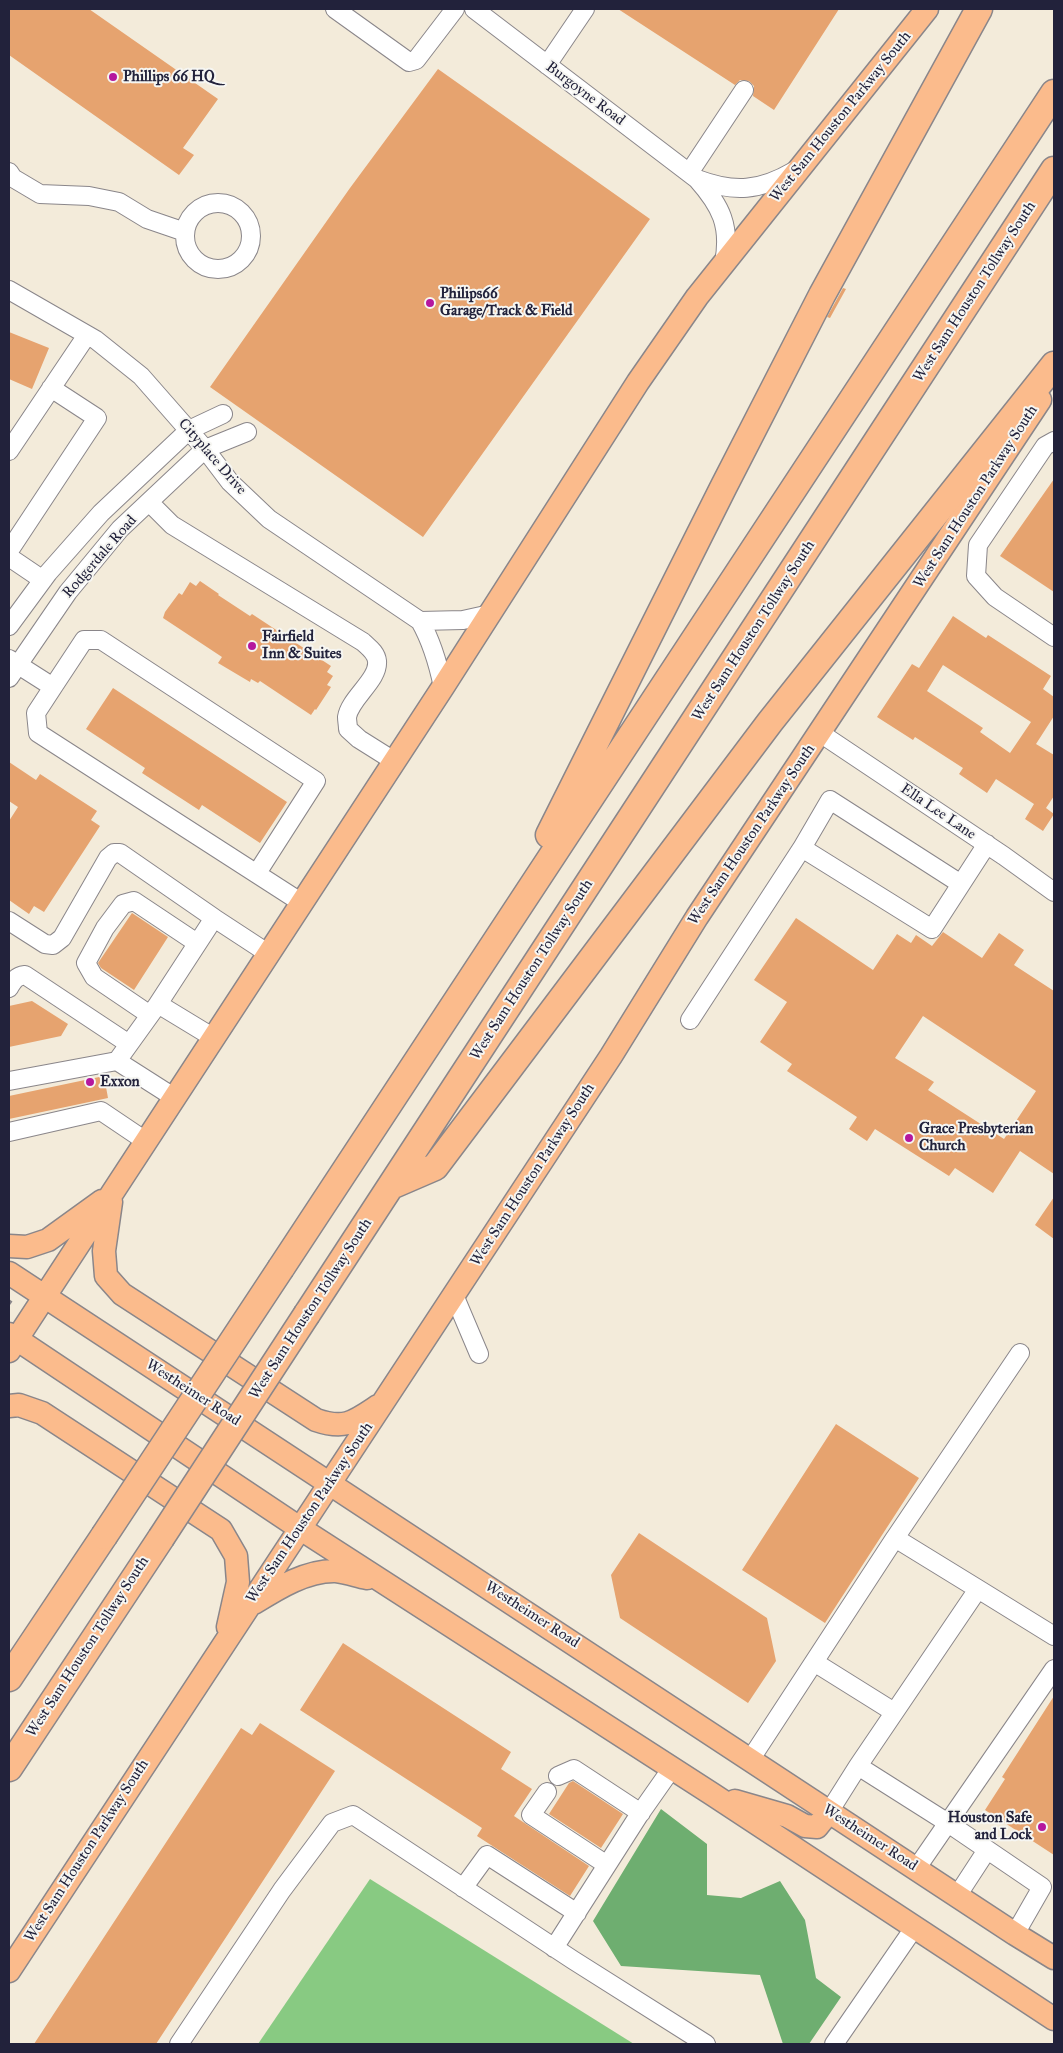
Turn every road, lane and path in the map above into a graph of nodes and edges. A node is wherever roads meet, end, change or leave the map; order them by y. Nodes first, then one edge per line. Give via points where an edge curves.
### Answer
1 (335, 9) edge
2 (455, 9) edge
3 (474, 9) edge
4 (585, 9) edge
5 (979, 9) edge
6 (923, 10) edge
7 (546, 65) junction
8 (744, 90) dead end
9 (1054, 93) edge
10 (810, 155) junction
11 (1054, 170) edge
12 (9, 172) edge
13 (693, 176) junction
14 (185, 232) dead end
15 (724, 263) junction
16 (9, 290) edge
17 (87, 335) junction
18 (1054, 365) edge
19 (1054, 378) edge
20 (51, 388) junction
21 (223, 414) dead end
22 (189, 430) junction
23 (247, 432) dead end
24 (1054, 441) edge
25 (205, 449) junction
26 (9, 451) edge
27 (149, 502) junction
28 (9, 551) edge
29 (9, 557) edge
30 (43, 580) junction
31 (490, 614) junction
32 (420, 621) junction
33 (9, 626) edge
34 (1054, 637) edge
35 (12, 667) edge
36 (53, 687) junction
37 (443, 687) junction
38 (820, 733) junction
39 (394, 761) junction
40 (987, 844) junction
41 (802, 848) junction
42 (257, 873) junction
43 (962, 884) junction
44 (1054, 892) edge
45 (302, 903) junction
46 (214, 918) junction
47 (9, 921) edge
48 (197, 943) junction
49 (494, 945) junction
50 (269, 954) junction
51 (9, 988) edge
52 (154, 1010) junction
53 (690, 1020) dead end
54 (214, 1038) junction
55 (129, 1044) junction
56 (117, 1061) junction
57 (9, 1081) edge
58 (175, 1098) junction
59 (9, 1132) edge
60 (146, 1142) junction
61 (391, 1186) junction
62 (113, 1193) junction
63 (9, 1246) edge
64 (9, 1273) edge
65 (454, 1295) junction
66 (45, 1296) junction
67 (11, 1341) edge
68 (1020, 1353) dead end
69 (479, 1354) dead end
70 (383, 1403) junction
71 (9, 1406) edge
72 (331, 1483) junction
73 (301, 1529) junction
74 (895, 1538) junction
75 (382, 1582) junction
76 (978, 1589) junction
77 (247, 1608) junction
78 (1054, 1636) edge
79 (225, 1641) junction
80 (814, 1662) junction
81 (1052, 1674) edge
82 (9, 1678) edge
83 (894, 1712) junction
84 (750, 1760) junction
85 (858, 1766) junction
86 (9, 1768) edge
87 (672, 1768) junction
88 (558, 1776) dead end
89 (547, 1792) dead end
90 (712, 1794) junction
91 (829, 1812) junction
92 (641, 1813) junction
93 (948, 1823) junction
94 (987, 1850) junction
95 (607, 1865) junction
96 (916, 1869) junction
97 (463, 1888) junction
98 (958, 1896) junction
99 (577, 1913) junction
100 (914, 1928) junction
101 (1015, 1934) junction
102 (554, 1948) junction
103 (1054, 1958) edge
104 (9, 1971) edge
105 (1054, 2019) edge
106 (179, 2044) edge
107 (706, 2044) edge
108 (834, 2044) edge

1 - 2 street via 409,62 416,60
3 - 7 street, Burgoyne Road
4 - 7 street
5 - 49 highway via 813,313
6 - 10 main road, West Sam Houston Parkway South
7 - 13 street, Burgoyne Road
8 - 13 street
9 - 49 highway
10 - 13 street, Burgoyne Road via 788,175 753,188 731,189
10 - 15 main road, West Sam Houston Parkway South
11 - 61 highway, West Sam Houston Tollway South
12 - 14 street via 40,194 89,196 119,202 147,219
13 - 15 street, Burgoyne Road via 713,198 721,213 726,229
15 - 31 main road, West Sam Houston Parkway South via 638,382
16 - 17 street, Cityplace Drive
17 - 20 street
17 - 22 street, Cityplace Drive via 141,376
18 - 61 highway via 770,722 436,1167
19 - 38 main road, West Sam Houston Parkway South
20 - 26 street
20 - 28 street via 97,418
21 - 22 street, Rodgerdale Road
22 - 25 street, Cityplace Drive
22 - 30 street, Rodgerdale Road via 101,513
23 - 25 street
24 - 34 street via 1045,446 978,545 976,576 995,598
25 - 27 street, Rodgerdale Road
25 - 32 street, Cityplace Drive via 230,482 269,519
27 - 35 street, Rodgerdale Road via 120,529
27 - 39 street via 172,525 373,651 377,659 376,668 350,708 348,729
29 - 30 street
30 - 33 street, Rodgerdale Road
31 - 32 street via 464,620
31 - 37 main road, West Sam Houston Parkway South
32 - 37 street, Cityplace Drive via 438,660
35 - 36 street
36 - 42 street via 36,713 38,733
36 - 42 street via 84,640 101,640 316,781
37 - 39 main road, West Sam Houston Parkway South
38 - 40 street, Ella Lee Lane
38 - 65 main road, West Sam Houston Parkway South via 696,917 611,1056
39 - 45 main road, West Sam Houston Parkway South
40 - 43 street
40 - 44 street, Ella Lee Lane
41 - 43 street via 932,928
41 - 43 street via 830,800
41 - 53 street
42 - 45 street
45 - 50 main road, West Sam Houston Parkway South
46 - 47 street via 114,853 108,858 62,938 53,946
46 - 48 street
46 - 50 street
48 - 52 street
48 - 52 street via 134,901 123,904 105,928 86,962 94,977
49 - 82 highway, bridge
50 - 54 main road, West Sam Houston Parkway South
51 - 55 street via 14,980 25,975
52 - 54 street
52 - 55 street
54 - 58 main road, West Sam Houston Parkway South
55 - 56 street
56 - 57 street
56 - 58 street
58 - 60 main road, West Sam Houston Parkway South
59 - 60 street via 101,1111
60 - 62 main road, West Sam Houston Parkway South
61 - 86 highway, West Sam Houston Tollway South, bridge
62 - 63 main road via 48,1240 27,1246
62 - 66 main road, West Sam Houston Parkway South
62 - 70 main road via 104,1259 106,1276 122,1294 316,1420 333,1426 356,1420
64 - 66 main road, Westheimer Road
65 - 69 street
65 - 70 main road, West Sam Houston Parkway South
66 - 67 main road, West Sam Houston Parkway South
66 - 72 main road, Westheimer Road
67 - 73 main road
68 - 74 street
70 - 72 main road, West Sam Houston Parkway South
71 - 79 main road via 19,1405 42,1413 221,1530 236,1556 238,1582
72 - 73 main road, West Sam Houston Parkway South
72 - 84 main road, Westheimer Road
73 - 75 main road
73 - 77 main road, West Sam Houston Parkway South
74 - 76 street
74 - 80 street
75 - 77 main road via 336,1571 317,1574 279,1587
75 - 87 main road
76 - 78 street
76 - 83 street
77 - 79 main road, West Sam Houston Parkway South
79 - 104 main road, West Sam Houston Parkway South
80 - 83 street
80 - 84 street
81 - 93 street
83 - 85 street
84 - 91 main road, Westheimer Road
85 - 91 street
85 - 93 street
87 - 90 main road
87 - 92 street
88 - 92 street via 574,1769
89 - 95 street via 531,1815
90 - 91 main road via 787,1816 811,1828 817,1827
90 - 100 main road
91 - 96 main road, Westheimer Road
92 - 95 street
93 - 94 street
93 - 96 street
94 - 98 street
94 - 101 street via 1042,1887
95 - 99 street
96 - 98 main road, Westheimer Road
97 - 99 street via 487,1855
97 - 102 street
97 - 106 street via 353,1815 332,1823 282,1890
98 - 101 main road, Westheimer Road
99 - 102 street
100 - 105 main road
100 - 108 street
101 - 103 main road, Westheimer Road
102 - 107 street

